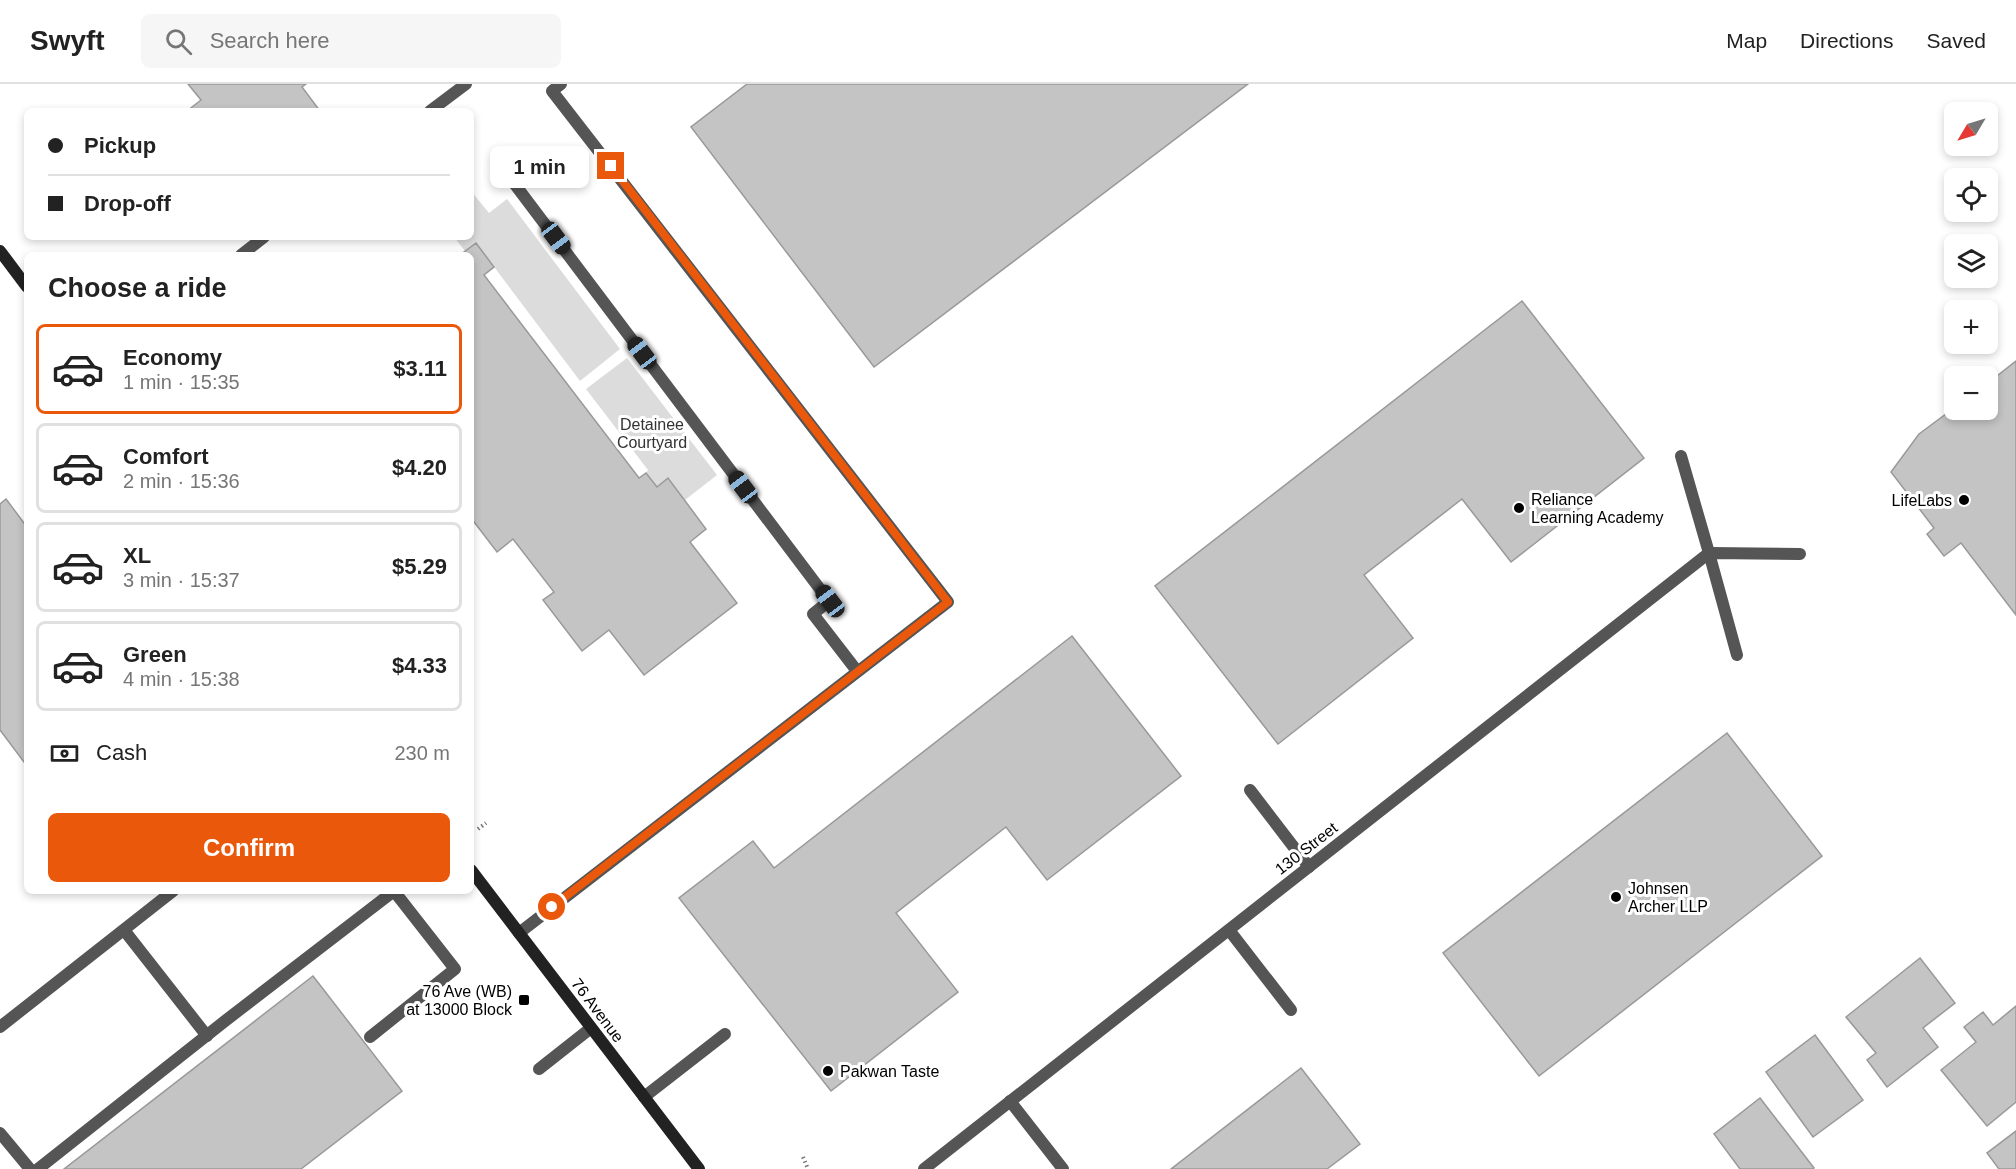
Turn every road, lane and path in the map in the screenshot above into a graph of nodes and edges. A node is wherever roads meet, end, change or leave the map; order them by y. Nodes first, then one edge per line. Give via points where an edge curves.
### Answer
1 (466, 84) edge
2 (561, 84) edge
3 (434, 108) edge
4 (498, 162) dead end
5 (260, 240) edge
6 (0, 251) edge
7 (245, 252) edge
8 (24, 282) edge
9 (1681, 456) dead end
10 (1709, 553) junction
11 (1800, 554) dead end
12 (1737, 655) dead end
13 (857, 670) junction
14 (1250, 790) dead end
15 (486, 823) dead end
16 (478, 829) dead end
17 (1309, 867) junction
18 (474, 874) edge
19 (169, 894) edge
20 (390, 894) edge
21 (396, 894) edge
22 (124, 930) junction
23 (1228, 930) junction
24 (519, 933) junction
25 (1291, 1010) dead end
26 (0, 1027) edge
27 (591, 1028) junction
28 (725, 1034) dead end
29 (207, 1036) junction
30 (369, 1037) dead end
31 (539, 1069) dead end
32 (644, 1097) junction
33 (1010, 1101) junction
34 (0, 1133) edge
35 (803, 1157) dead end
36 (30, 1169) edge
37 (38, 1169) edge
38 (699, 1169) edge
39 (808, 1169) edge
40 (924, 1169) edge
41 (1063, 1169) edge

1 - 3 street
2 - 13 street via 552,91 948,602
4 - 13 street via 830,601 813,614
5 - 7 street
6 - 8 main road
9 - 10 street
10 - 11 street
10 - 12 street
10 - 17 street, 130 Street
13 - 24 street
14 - 17 street
15 - 16 path
17 - 23 street, 130 Street
18 - 24 main road, 76 Avenue
19 - 22 street
20 - 29 street
21 - 30 street via 455,969
22 - 26 street
22 - 29 street
23 - 25 street
23 - 33 street, 130 Street
24 - 27 main road, 76 Avenue
27 - 31 street
27 - 32 main road, 76 Avenue
28 - 32 street
29 - 37 street
32 - 38 main road, 76 Avenue
33 - 40 street, 130 Street
33 - 41 street
34 - 36 street
35 - 39 path

